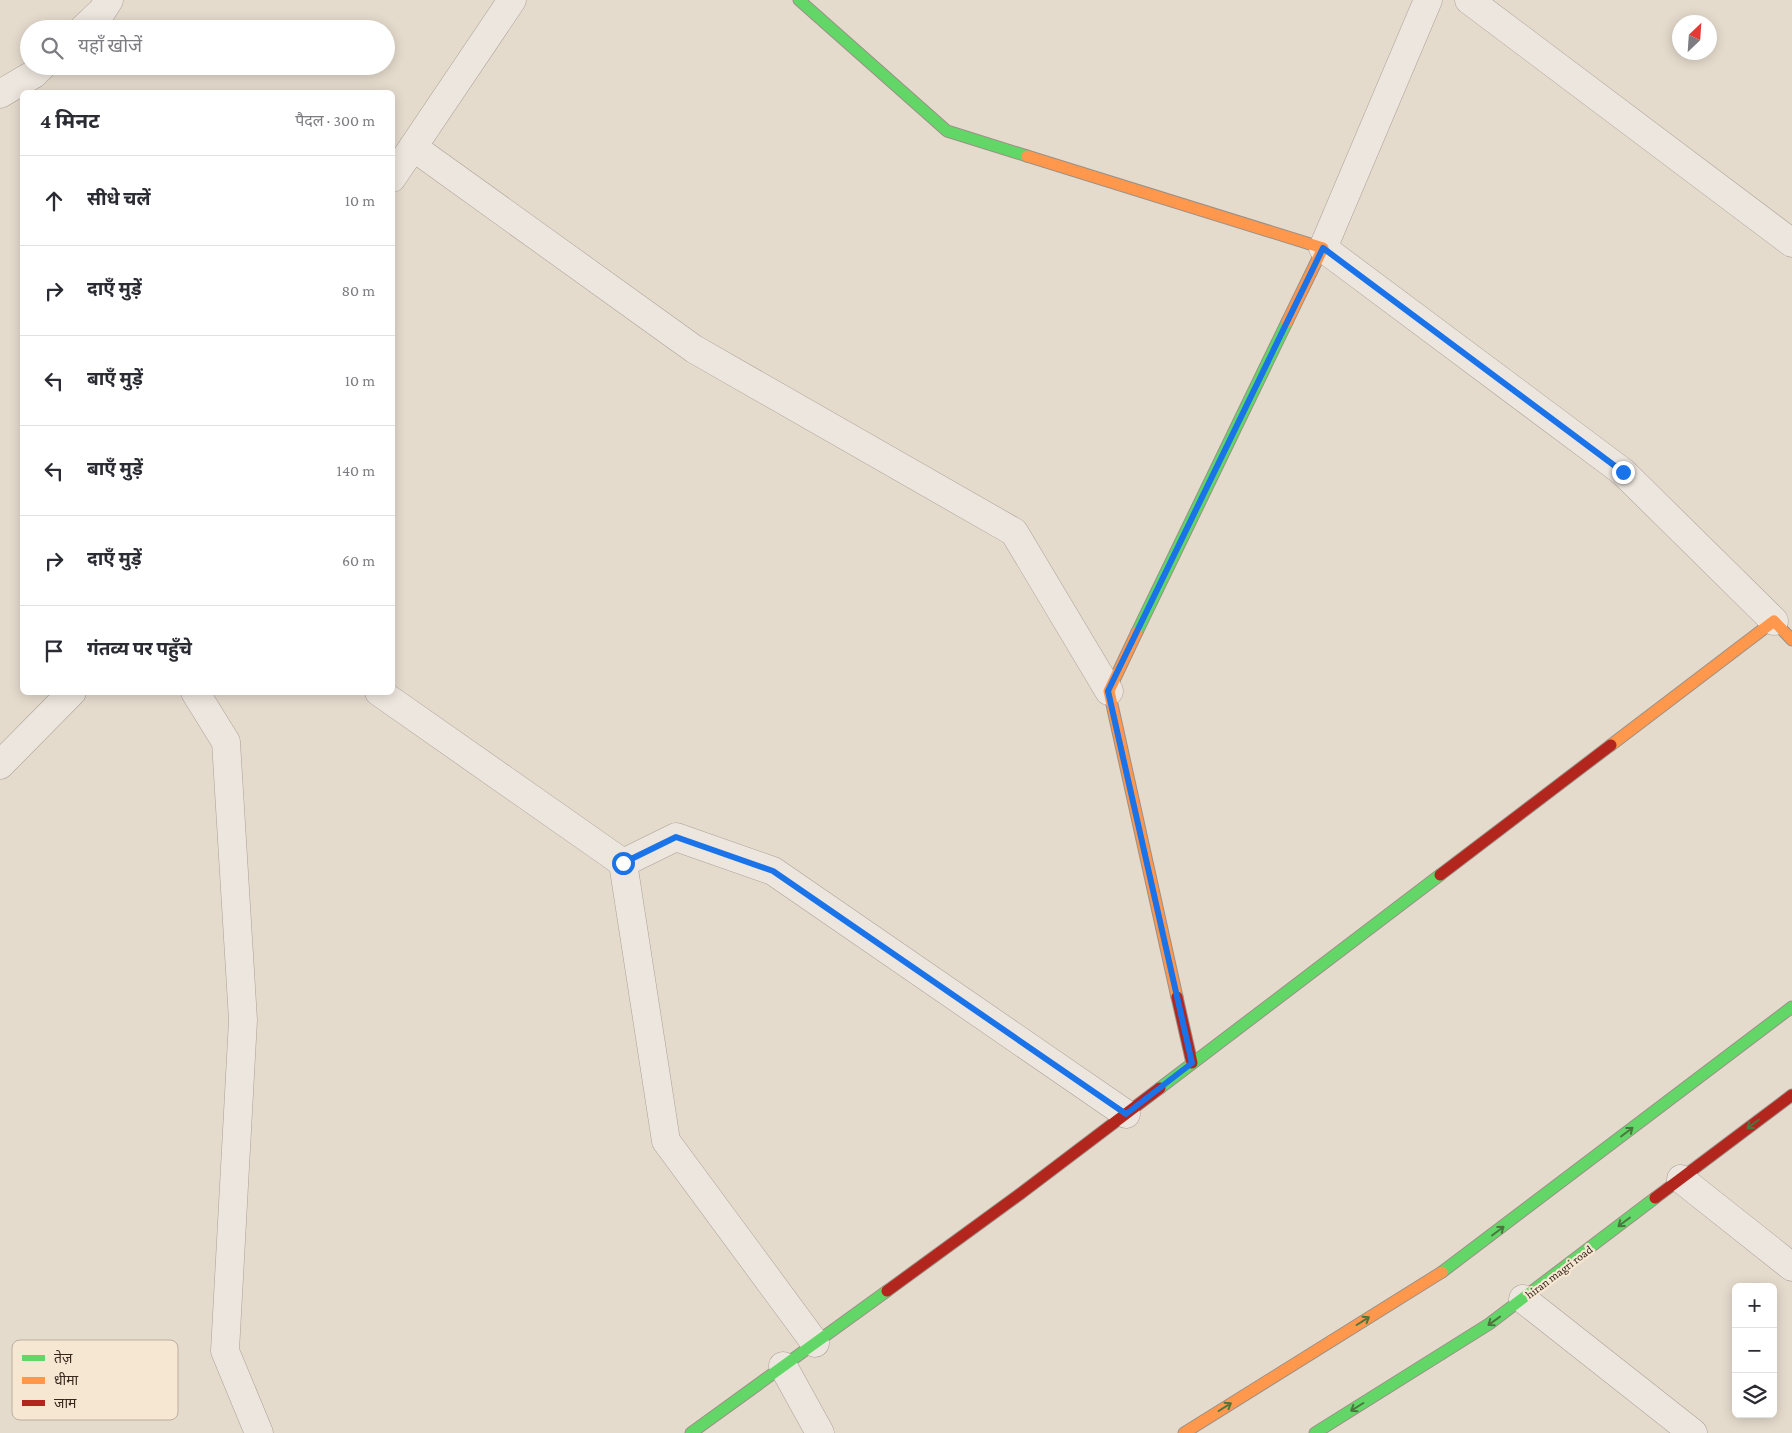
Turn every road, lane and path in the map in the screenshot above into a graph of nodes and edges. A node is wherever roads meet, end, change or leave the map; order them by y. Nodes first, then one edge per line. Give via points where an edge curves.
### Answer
1 (109, 0) edge
2 (512, 0) edge
3 (799, 0) edge
4 (1428, 0) edge
5 (1469, 0) edge
6 (92, 20) edge
7 (32, 75) edge
8 (0, 94) edge
9 (413, 147) junction
10 (395, 174) edge
11 (1792, 243) edge
12 (1323, 248) junction
13 (1783, 630) edge
14 (1108, 691) junction
15 (69, 695) edge
16 (197, 695) edge
17 (383, 695) edge
18 (0, 765) edge
19 (623, 863) junction
20 (1792, 1007) edge
21 (1192, 1063) junction
22 (1792, 1095) edge
23 (1126, 1114) junction
24 (1681, 1178) junction
25 (1792, 1267) edge
26 (1523, 1300) junction
27 (815, 1343) junction
28 (783, 1366) junction
29 (259, 1433) edge
30 (691, 1433) edge
31 (820, 1433) edge
32 (1184, 1433) edge
33 (1315, 1433) edge
34 (1693, 1433) edge

1 - 6 street
2 - 9 street
3 - 12 street via 948,131
4 - 12 street
5 - 11 street
7 - 8 street
9 - 10 street
9 - 14 street via 694,349 1014,532
12 - 13 street via 1623,472
12 - 14 street
13 - 21 street
14 - 21 street
15 - 18 street
16 - 29 street via 226,742 243,1020 225,1351
17 - 19 street
19 - 23 street via 676,837 773,871
19 - 27 street via 666,1141
32 -> 20 street via 1450,1267
21 - 23 street
22 -> 24 street, hiran magri road
23 - 27 street
24 - 25 street
24 -> 26 street, hiran magri road
26 -> 33 street, hiran magri road
26 - 34 street
27 - 28 street
28 - 30 street
28 - 31 street

